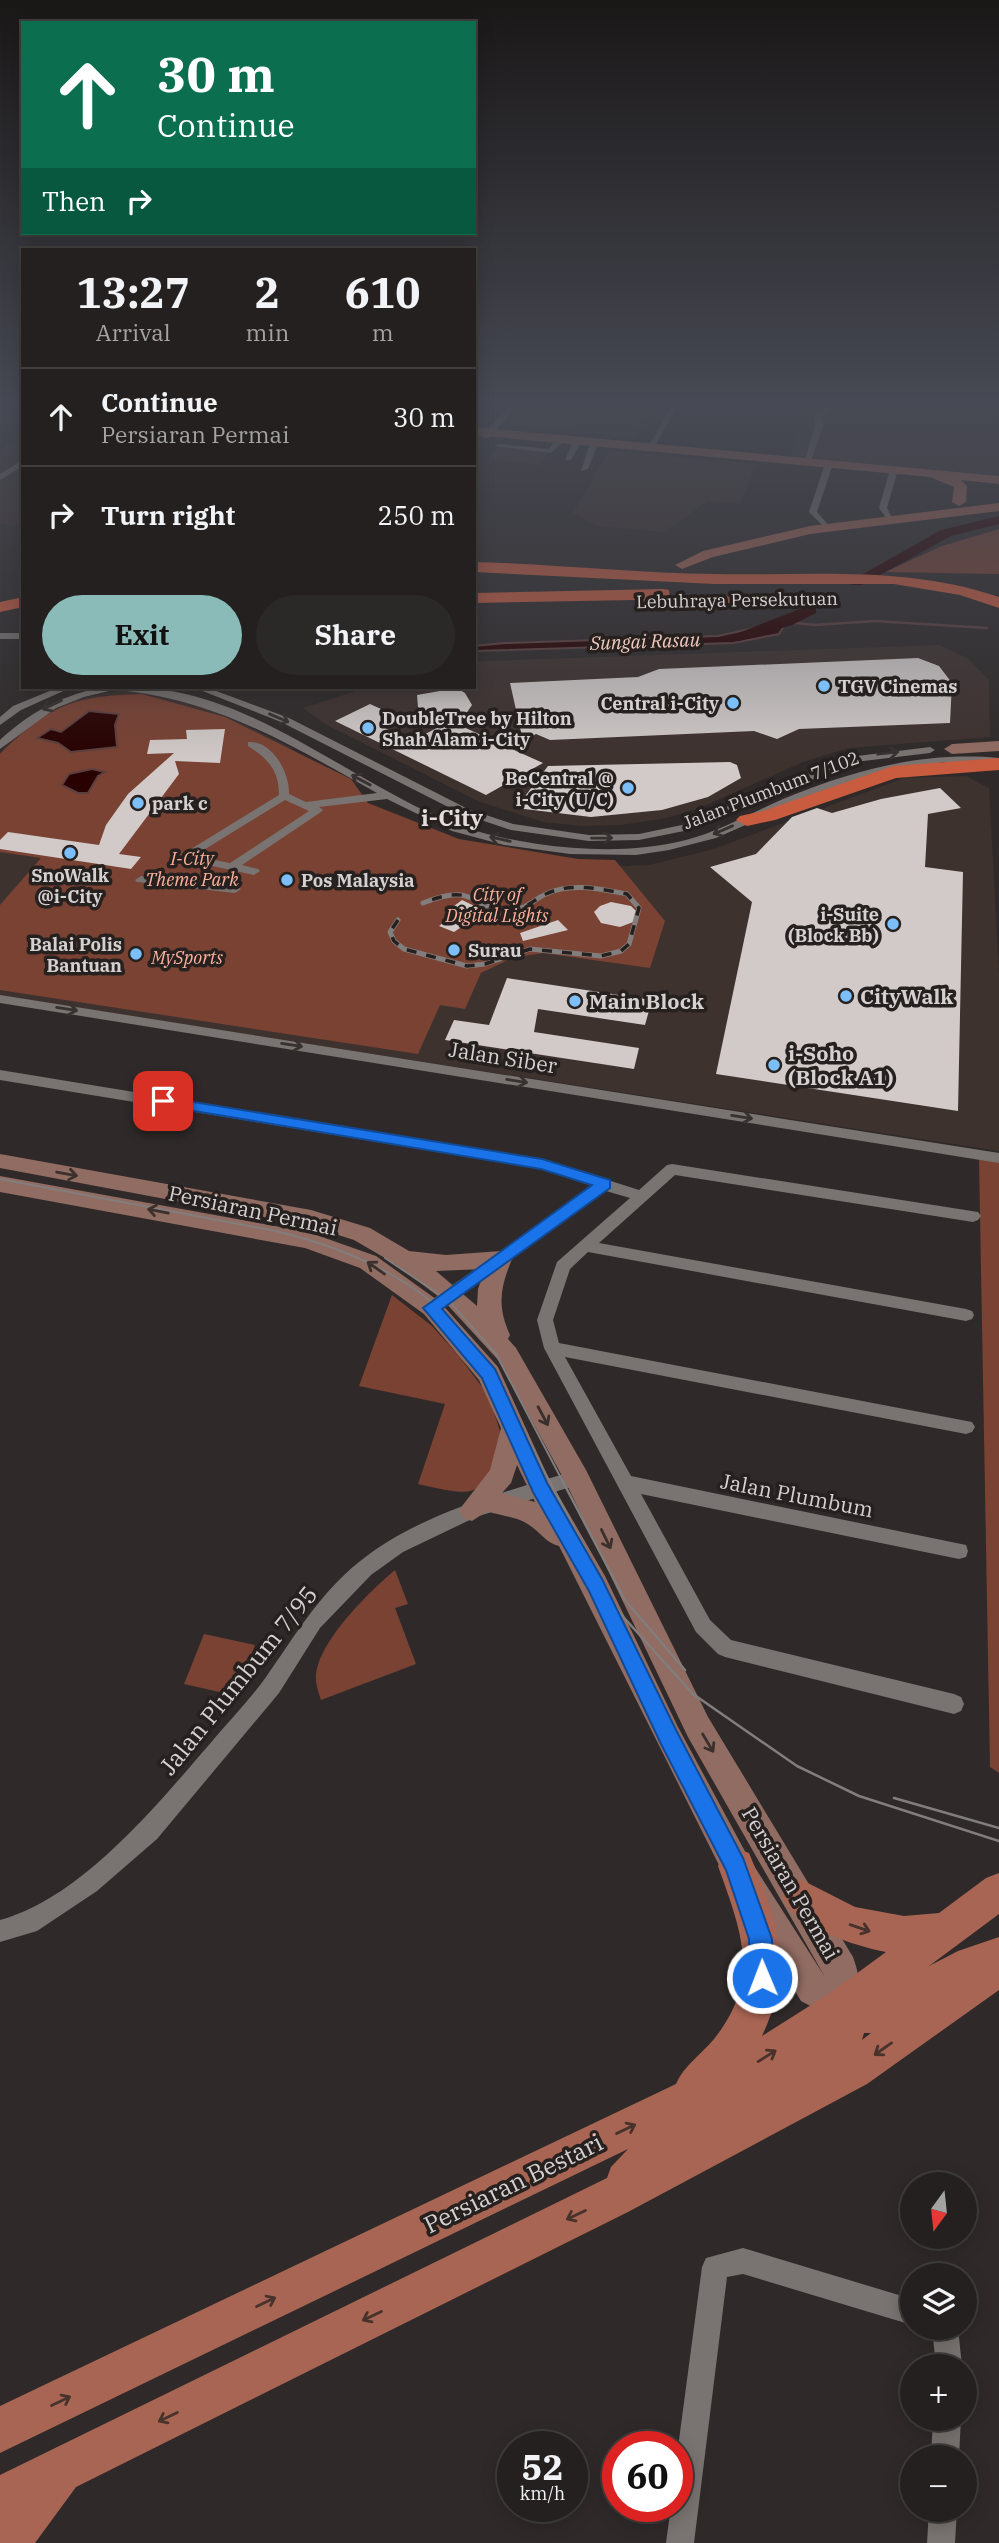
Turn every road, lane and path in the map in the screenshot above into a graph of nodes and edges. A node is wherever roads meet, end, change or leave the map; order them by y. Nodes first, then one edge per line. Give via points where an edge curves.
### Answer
1 (825, 526) edge
2 (845, 526) edge
3 (827, 528) junction
4 (682, 565) junction
5 (476, 567) edge
6 (476, 582) edge
7 (999, 587) edge
8 (805, 595) junction
9 (904, 597) dead end
10 (476, 598) edge
11 (999, 600) edge
12 (21, 604) edge
13 (476, 606) edge
14 (0, 607) edge
15 (21, 615) edge
16 (0, 616) edge
17 (0, 636) edge
18 (21, 636) edge
19 (63, 689) edge
20 (112, 689) edge
21 (134, 689) edge
22 (203, 689) edge
23 (234, 700) junction
24 (221, 711) junction
25 (0, 722) edge
26 (252, 744) dead end
27 (0, 746) edge
28 (999, 746) edge
29 (952, 749) junction
30 (999, 753) edge
31 (999, 762) edge
32 (390, 795) junction
33 (284, 796) junction
34 (304, 805) junction
35 (747, 820) junction
36 (232, 867) junction
37 (254, 871) dead end
38 (141, 880) dead end
39 (235, 889) dead end
40 (0, 999) edge
41 (0, 1075) edge
42 (999, 1158) edge
43 (0, 1161) edge
44 (0, 1184) edge
45 (601, 1188) junction
46 (638, 1202) junction
47 (973, 1216) dead end
48 (586, 1246) junction
49 (405, 1259) junction
50 (500, 1259) junction
51 (441, 1301) junction
52 (965, 1315) dead end
53 (552, 1348) junction
54 (509, 1356) junction
55 (514, 1426) junction
56 (966, 1427) dead end
57 (576, 1478) junction
58 (626, 1483) junction
59 (540, 1487) junction
60 (483, 1506) junction
61 (958, 1551) dead end
62 (595, 1585) junction
63 (954, 1704) dead end
64 (736, 1866) junction
65 (999, 1891) edge
66 (800, 1897) junction
67 (950, 1930) junction
68 (0, 1931) edge
69 (999, 1956) edge
70 (999, 1967) edge
71 (844, 2007) junction
72 (663, 2111) junction
73 (613, 2197) junction
74 (900, 2308) edge
75 (0, 2430) edge
76 (63, 2469) junction
77 (0, 2500) edge
78 (942, 2522) edge
79 (9, 2543) edge
80 (680, 2543) edge
81 (941, 2543) edge

1 - 3 street
2 - 3 main road
3 - 4 main road via 708,554
4 - 6 highway via 640,580 498,576
4 - 8 highway via 682,572 694,581
5 - 11 highway via 744,580 900,579
7 - 8 highway, Lebuhraya Persekutuan
8 - 10 highway, Lebuhraya Persekutuan
8 - 13 highway, Lebuhraya Persekutuan
9 - 11 highway
12 - 14 highway
15 - 16 highway
17 - 18 street
19 - 25 street via 17,708
20 -> 27 street via 47,706
21 - 24 street, Jalan Plumbum 7/102 via 182,696
22 - 23 street, Jalan Plumbum 7/102
23 - 24 street
23 -> 29 street, Jalan Plumbum 7/102 via 305,730 464,811 546,834 589,838 639,837 685,828 853,759
32 -> 24 street, Jalan Plumbum 7/102
26 - 33 street via 280,767
28 - 29 main road
29 - 30 street, Jalan Plumbum 7/102
31 - 35 highway via 893,772
31 - 35 street, Jalan Plumbum 7/102 via 911,762 867,770
32 - 34 street
35 -> 32 street, Jalan Plumbum 7/102 via 667,847 615,853 572,851 469,831 443,823
33 - 34 street
33 - 36 street via 184,857
34 - 36 street via 317,810
36 - 37 street
38 - 39 street
40 -> 42 street, Jalan Siber
41 - 45 street via 542,1164
43 -> 49 main road, Persiaran Permai via 312,1218 362,1234
51 -> 44 main road, Persiaran Permai via 368,1262 308,1240
45 - 46 street
45 - 50 street
46 - 47 street via 664,1174 679,1168
46 - 48 street
48 - 52 street
48 - 53 street via 563,1266 545,1321
49 - 50 main road
49 - 51 main road, Persiaran Permai
50 - 51 street
50 - 54 main road via 486,1297 487,1311
51 - 54 main road, Persiaran Permai
51 - 55 main road, Persiaran Permai via 489,1374
53 - 56 street
53 - 58 street
54 -> 57 main road, Persiaran Permai
55 - 59 main road, Persiaran Permai
55 - 60 main road via 502,1475
57 - 59 street, Jalan Plumbum 7/95
57 -> 66 main road, Persiaran Permai via 698,1727
58 - 61 street, Jalan Plumbum
58 - 63 street via 703,1626 724,1648
59 - 60 street, Jalan Plumbum 7/95
59 - 62 main road, Persiaran Permai
60 - 62 main road via 532,1511 547,1521
60 - 68 street, Jalan Plumbum 7/95 via 396,1546 364,1569 313,1622 272,1686 149,1831 89,1883 29,1923
62 - 64 main road, Persiaran Permai
64 - 71 main road, Persiaran Permai via 813,1989
64 - 72 main road via 761,1939 757,2007 739,2041 715,2069
65 - 67 main road, Persiaran Bestari
66 -> 67 main road via 845,1923 880,1935
66 - 71 main road, Persiaran Permai via 841,1969
67 - 71 main road, Persiaran Bestari
69 - 71 main road via 971,1964 892,2009 867,2015
70 -> 73 main road via 853,2070
72 -> 71 main road, Persiaran Bestari via 733,2078
71 - 73 main road via 846,2028 840,2047 653,2153
75 -> 72 main road, Persiaran Bestari
73 -> 76 main road
74 - 80 street via 743,2261 715,2267
76 - 77 main road
76 - 79 main road
78 - 81 street

